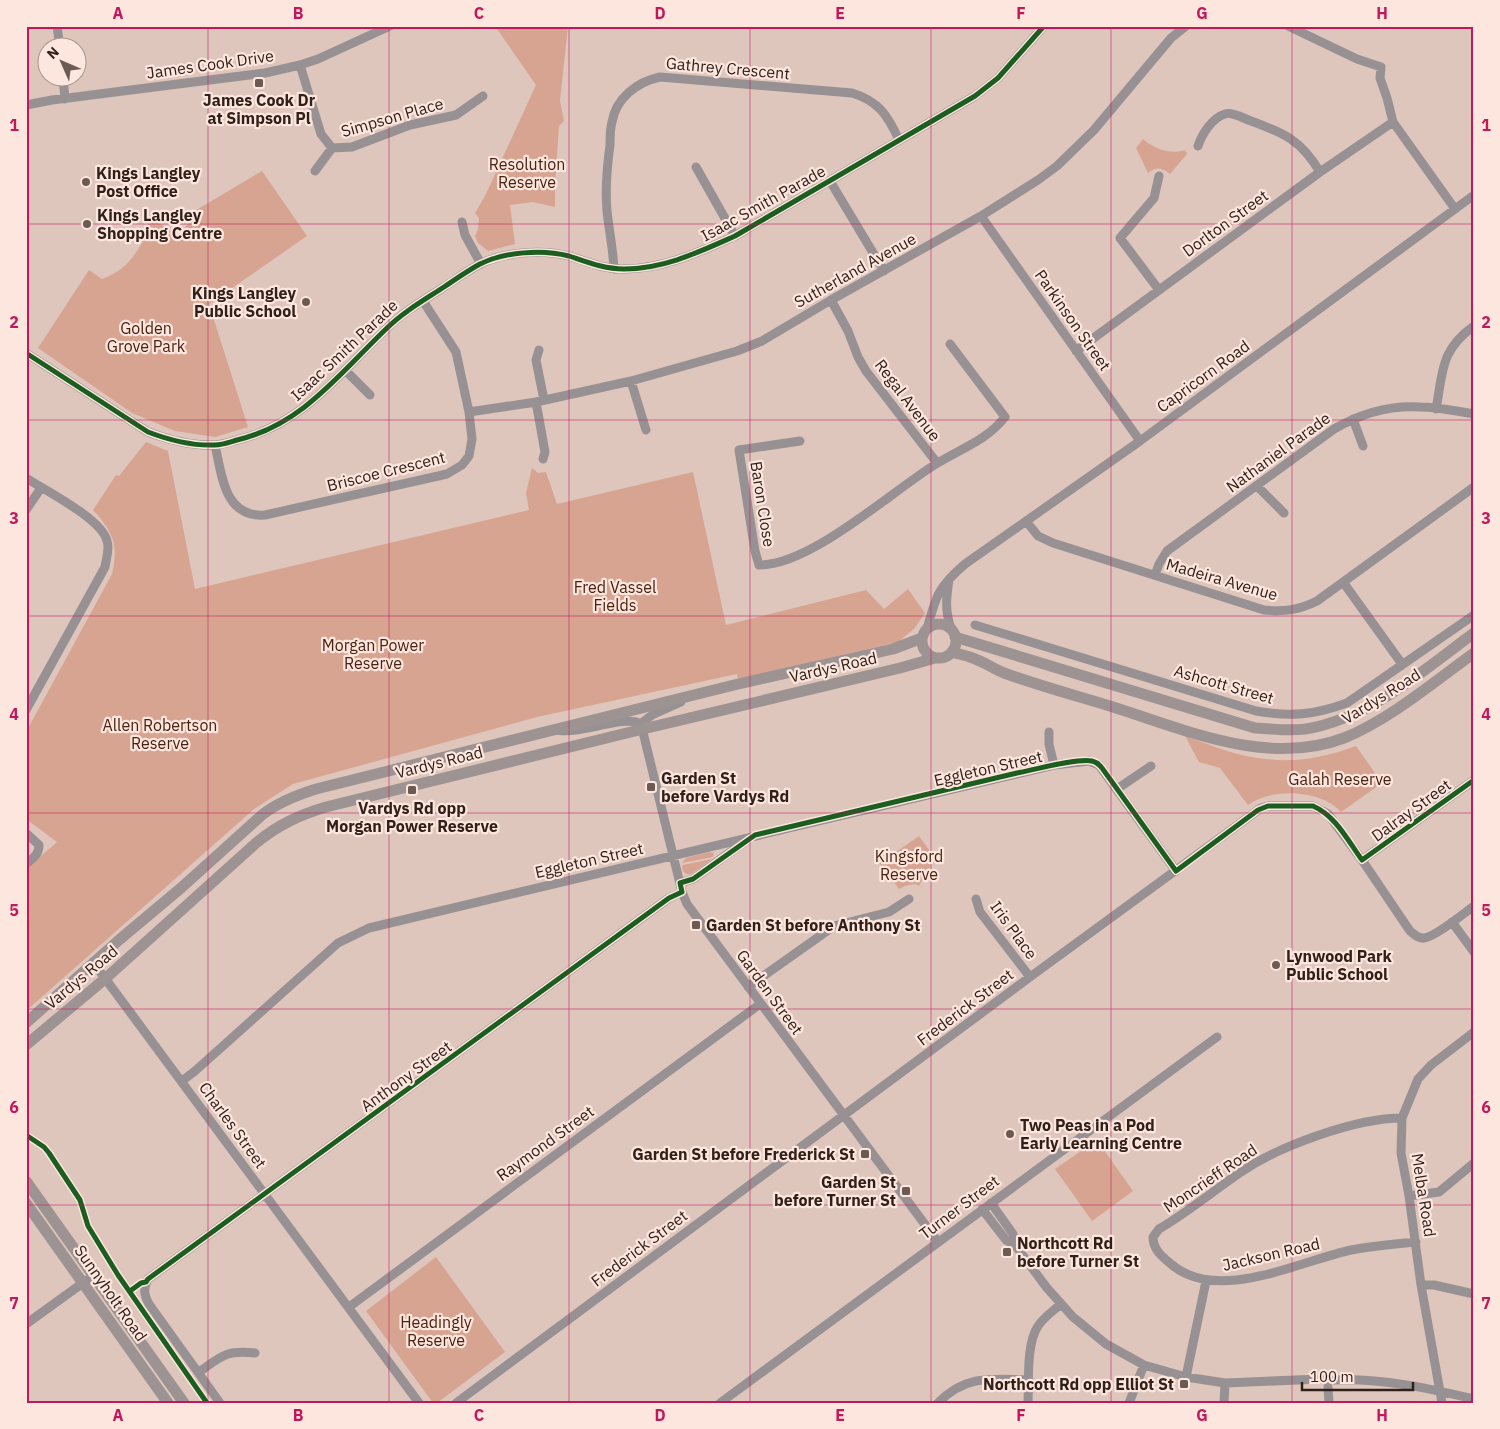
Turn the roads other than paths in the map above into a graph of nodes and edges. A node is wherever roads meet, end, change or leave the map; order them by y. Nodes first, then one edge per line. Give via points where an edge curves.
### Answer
1 (390, 26) edge
2 (1044, 26) edge
3 (1186, 26) edge
4 (1288, 26) edge
5 (300, 65) junction
6 (64, 88) edge
7 (483, 96) dead end
8 (65, 99) junction
9 (26, 105) edge
10 (1393, 122) junction
11 (899, 140) junction
12 (1198, 146) dead end
13 (332, 148) junction
14 (696, 167) dead end
15 (314, 171) dead end
16 (1320, 172) junction
17 (1159, 176) dead end
18 (830, 180) junction
19 (1474, 195) edge
20 (1455, 209) junction
21 (981, 216) junction
22 (462, 222) dead end
23 (735, 236) junction
24 (481, 264) junction
25 (614, 269) junction
26 (884, 271) junction
27 (1159, 290) junction
28 (831, 300) junction
29 (423, 301) junction
30 (1474, 326) edge
31 (950, 344) dead end
32 (539, 350) dead end
33 (1076, 351) junction
34 (26, 353) edge
35 (345, 370) junction
36 (632, 381) junction
37 (370, 395) dead end
38 (540, 401) junction
39 (1436, 409) junction
40 (469, 412) junction
41 (1474, 414) edge
42 (1353, 419) junction
43 (646, 430) dead end
44 (800, 441) dead end
45 (1140, 441) junction
46 (215, 445) junction
47 (1363, 446) dead end
48 (544, 460) dead end
49 (937, 463) junction
50 (26, 478) edge
51 (1257, 486) junction
52 (1474, 487) edge
53 (41, 488) junction
54 (26, 510) edge
55 (1284, 513) dead end
56 (1026, 520) junction
57 (1155, 575) junction
58 (949, 579) junction
59 (1343, 582) junction
60 (1474, 615) edge
61 (975, 625) dead end
62 (925, 633) junction
63 (953, 633) junction
64 (1474, 633) edge
65 (952, 652) junction
66 (1474, 653) edge
67 (935, 658) junction
68 (1402, 664) junction
69 (697, 694) junction
70 (26, 710) edge
71 (643, 729) junction
72 (554, 730) junction
73 (1049, 732) dead end
74 (1054, 765) junction
75 (1151, 766) dead end
76 (1474, 780) edge
77 (1117, 789) junction
78 (26, 833) edge
79 (755, 835) junction
80 (674, 856) junction
81 (1362, 860) junction
82 (26, 864) edge
83 (1176, 871) junction
84 (681, 888) junction
85 (909, 899) dead end
86 (976, 899) dead end
87 (1474, 906) edge
88 (1452, 922) junction
89 (1474, 952) edge
90 (93, 962) junction
91 (1030, 977) junction
92 (106, 978) junction
93 (748, 987) junction
94 (760, 1004) junction
95 (26, 1023) edge
96 (1474, 1032) edge
97 (1217, 1036) dead end
98 (26, 1045) edge
99 (182, 1081) junction
100 (843, 1116) junction
101 (1402, 1118) junction
102 (1474, 1163) edge
103 (26, 1181) edge
104 (265, 1194) junction
105 (1409, 1196) junction
106 (26, 1203) edge
107 (991, 1203) junction
108 (982, 1209) junction
109 (1153, 1237) joint
110 (938, 1242) junction
111 (1416, 1242) junction
112 (1015, 1245) junction
113 (89, 1279) junction
114 (1206, 1280) junction
115 (1421, 1284) junction
116 (1474, 1294) edge
117 (1061, 1304) junction
118 (349, 1307) junction
119 (26, 1324) edge
120 (255, 1353) dead end
121 (1144, 1365) junction
122 (199, 1372) junction
123 (1186, 1378) junction
124 (1029, 1380) junction
125 (1331, 1383) junction
126 (1225, 1384) junction
127 (1440, 1391) junction
128 (1474, 1399) edge
129 (168, 1403) edge
130 (184, 1403) edge
131 (220, 1403) edge
132 (419, 1403) edge
133 (456, 1403) edge
134 (720, 1403) edge
135 (938, 1403) edge
136 (1028, 1403) edge
137 (1129, 1403) edge
138 (1224, 1403) edge
139 (1329, 1403) edge
140 (1442, 1403) edge

1 - 5 street, James Cook Drive
2 - 11 street, Isaac Smith Parade via 989,86
3 - 21 street, Sutherland Avenue via 1171,38 1094,130 1057,166
4 - 10 street via 1381,67 1380,78
5 - 8 street, James Cook Drive via 243,77
5 - 13 street, Simpson Place via 321,134
6 - 8 street
7 - 13 street, Simpson Place via 456,114 410,125 352,146
8 - 9 street, James Cook Drive
10 - 16 street, Dorlton Street
10 - 20 street
11 - 18 street, Isaac Smith Parade
11 - 25 street, Gathrey Crescent via 882,109 863,96 852,93 660,76 650,79 625,96 612,121 606,194
12 - 16 street via 1201,136 1220,116 1238,116 1292,139 1312,158
13 - 15 street
14 - 23 street
16 - 27 street, Dorlton Street
17 - 27 street via 1154,198 1120,238
18 - 23 street, Isaac Smith Parade
18 - 26 street
19 - 20 street, Capricorn Road
20 - 45 street, Capricorn Road
21 - 26 street, Sutherland Avenue
21 - 33 street, Parkinson Street
22 - 24 street via 465,235
23 - 25 street, Isaac Smith Parade via 669,264
24 - 25 street, Isaac Smith Parade via 522,253 545,252
24 - 29 street, Isaac Smith Parade
26 - 28 street, Sutherland Avenue
27 - 33 street, Dorlton Street
28 - 36 street, Sutherland Avenue via 762,341
28 - 49 street, Regal Avenue via 866,371
29 - 35 street, Isaac Smith Parade via 387,328
29 - 40 street, Briscoe Crescent via 456,352
30 - 39 street via 1459,337 1448,354
31 - 49 street via 1005,417 973,444
32 - 38 street via 536,360
33 - 45 street, Parkinson Street
34 - 46 street, Isaac Smith Parade via 148,432 175,441
35 - 37 street
35 - 46 street, Isaac Smith Parade via 288,420 262,433
36 - 38 street, Sutherland Avenue
36 - 43 street
38 - 40 street, Sutherland Avenue
38 - 48 street
39 - 41 street, Nathaniel Parade
39 - 42 street, Nathaniel Parade via 1380,410
40 - 46 street, Briscoe Crescent via 472,439 469,456 452,472 265,515 246,513 232,501
42 - 47 street
42 - 51 street, Nathaniel Parade via 1334,429
44 - 49 street, Baron Close via 739,450 759,565 769,566 808,551
45 - 56 street, Capricorn Road
50 - 53 street
51 - 55 street
51 - 57 street, Nathaniel Parade via 1168,552
52 - 59 street, Madeira Avenue
53 - 54 street
53 - 70 street via 90,518 108,541 108,552 105,567
56 - 57 street, Madeira Avenue via 1038,536 1052,543
56 - 58 street, Capricorn Road
57 - 59 street, Madeira Avenue via 1264,610 1283,612 1306,606
58 - 62 street, Capricorn Road via 935,599
58 - 63 street via 946,612
59 - 68 street
60 - 68 street, Ashcott Street
61 - 68 street, Ashcott Street via 1256,711 1280,715 1309,714 1347,703
62 - 63 main road via 931,626 941,624
62 - 67 main road via 922,643 926,652
62 - 69 main road, Vardys Road via 893,649
63 - 64 main road, Vardys Road via 1255,728 1287,730 1316,727 1356,713 1383,699
63 - 65 main road via 956,645
65 - 66 main road, Vardys Road via 1004,672 1207,737 1279,749 1336,741 1354,733 1408,701
65 - 67 main road
67 - 71 main road, Vardys Road
69 - 71 street via 649,717 643,722
69 - 72 main road, Vardys Road
71 - 72 street via 640,722 630,722 571,732
71 - 80 street, Garden Street
71 - 92 main road, Vardys Road via 326,807 290,819 256,843
72 - 90 main road, Vardys Road via 316,789 281,802
73 - 74 street
74 - 77 street, Eggleton Street via 1096,762
74 - 79 street, Eggleton Street
75 - 77 street
76 - 81 street, Dalray Street
77 - 83 street, Eggleton Street
78 - 82 street via 39,845 36,856
79 - 80 street, Eggleton Street
79 - 84 street, Anthony Street
80 - 84 street, Garden Street
80 - 99 street, Eggleton Street via 369,928 338,943
81 - 83 street, Frederick Street via 1331,818 1320,809 1313,806 1268,806 1258,810
81 - 88 street, Frederick Street via 1418,938 1432,935
83 - 91 street, Frederick Street
84 - 93 street, Garden Street via 690,909
84 - 104 street, Anthony Street
85 - 93 street via 889,912 826,930
86 - 91 street, Iris Place via 980,912
87 - 88 street, Frederick Street
88 - 89 street
90 - 92 street, Charles Street
90 - 95 main road, Vardys Road
91 - 100 street, Frederick Street
92 - 98 main road, Vardys Road
92 - 99 street, Charles Street
93 - 94 street, Garden Street
94 - 100 street, Garden Street
94 - 118 street, Raymond Street
96 - 101 street, Melba Road via 1418,1080
97 - 107 street, Turner Street
99 - 104 street, Charles Street
100 - 110 street, Garden Street
100 - 133 street, Frederick Street
101 - 105 street, Melba Road via 1401,1153
101 - 109 street, Moncrieff Road via 1363,1122 1267,1157 1241,1172
102 - 105 street via 1439,1192
103 - 113 main road, Sunnyholt Road
104 - 118 street, Charles Street
104 - 122 street, Anthony Street via 148,1279 145,1285 149,1304
105 - 111 street, Melba Road
106 - 113 main road, Sunnyholt Road
107 - 108 street, Turner Street
107 - 112 street via 1013,1234
108 - 110 street, Turner Street
108 - 112 street via 1006,1240
109 - 114 street, Jackson Road via 1153,1246 1162,1257 1176,1268
110 - 134 street, Turner Street
111 - 114 street, Jackson Road via 1352,1250 1242,1279
111 - 115 street, Melba Road
112 - 117 street
113 - 119 street
113 - 129 main road, Sunnyholt Road
113 - 130 main road, Sunnyholt Road
114 - 123 street
115 - 116 street
115 - 127 street, Melba Road
117 - 121 street via 1095,1336
117 - 124 street via 1042,1320 1033,1334
118 - 132 street, Charles Street
120 - 122 street via 236,1351 224,1355
121 - 123 street
121 - 137 street
122 - 131 street, Anthony Street
123 - 126 street
124 - 135 street via 970,1382 952,1390
124 - 136 street
125 - 126 street via 1323,1385 1322,1379
125 - 127 street via 1376,1380
125 - 139 street
126 - 138 street
127 - 128 street
127 - 140 street, Melba Road

